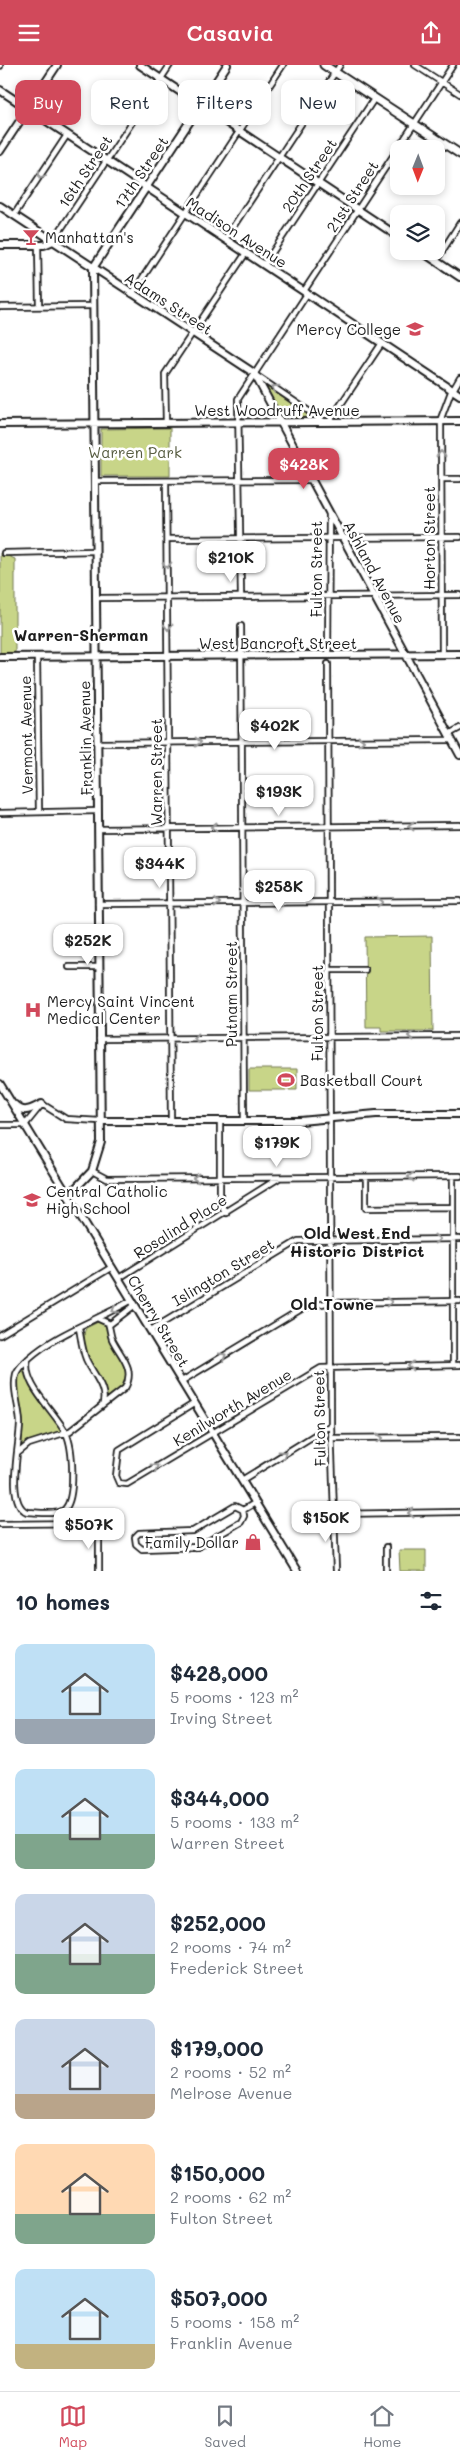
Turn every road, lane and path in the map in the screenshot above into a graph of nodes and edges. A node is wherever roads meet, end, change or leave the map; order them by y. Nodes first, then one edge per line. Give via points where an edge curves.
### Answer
1 (57, 65) edge
2 (140, 65) edge
3 (170, 65) edge
4 (227, 65) edge
5 (283, 65) edge
6 (321, 65) edge
7 (340, 65) edge
8 (415, 65) edge
9 (453, 65) edge
10 (335, 73) junction
11 (161, 79) junction
12 (47, 80) edge
13 (217, 80) edge
14 (442, 82) junction
15 (0, 90) edge
16 (178, 91) edge
17 (460, 94) edge
18 (374, 99) junction
19 (15, 100) edge
20 (17, 125) edge
21 (52, 125) edge
22 (187, 125) edge
23 (229, 125) edge
24 (414, 125) junction
25 (240, 132) junction
26 (67, 135) junction
27 (0, 151) edge
28 (459, 155) edge
29 (279, 158) junction
30 (107, 161) junction
31 (318, 184) junction
32 (146, 187) junction
33 (0, 206) edge
34 (358, 209) junction
35 (185, 213) junction
36 (14, 215) junction
37 (460, 223) edge
38 (390, 231) edge
39 (225, 239) junction
40 (54, 241) junction
41 (0, 245) edge
42 (38, 245) junction
43 (246, 253) junction
44 (436, 261) joint
45 (264, 265) junction
46 (93, 268) junction
47 (460, 277) edge
48 (305, 293) junction
49 (132, 294) junction
50 (39, 306) junction
51 (93, 306) junction
52 (0, 307) edge
53 (193, 333) junction
54 (382, 343) junction
55 (254, 373) junction
56 (460, 378) edge
57 (452, 389) junction
58 (460, 395) edge
59 (279, 421) junction
60 (441, 421) junction
61 (460, 421) edge
62 (239, 422) junction
63 (327, 422) junction
64 (166, 423) junction
65 (0, 424) edge
66 (94, 424) junction
67 (441, 479) junction
68 (460, 479) edge
69 (239, 480) junction
70 (310, 480) junction
71 (95, 481) junction
72 (166, 481) junction
73 (328, 513) junction
74 (441, 537) junction
75 (460, 537) edge
76 (328, 538) junction
77 (343, 538) junction
78 (167, 539) junction
79 (240, 539) junction
80 (95, 551) junction
81 (4, 553) dead end
82 (442, 595) junction
83 (460, 595) edge
84 (328, 596) junction
85 (373, 596) junction
86 (241, 597) junction
87 (96, 598) junction
88 (167, 598) junction
89 (241, 626) dead end
90 (442, 654) junction
91 (460, 654) edge
92 (241, 655) junction
93 (328, 655) junction
94 (406, 655) junction
95 (96, 656) junction
96 (168, 656) junction
97 (0, 657) edge
98 (37, 657) junction
99 (328, 664) dead end
100 (460, 728) edge
101 (450, 737) junction
102 (328, 741) junction
103 (168, 742) junction
104 (242, 742) junction
105 (97, 743) junction
106 (460, 755) edge
107 (98, 811) junction
108 (39, 812) junction
109 (0, 813) edge
110 (460, 825) edge
111 (242, 827) junction
112 (329, 827) junction
113 (169, 828) junction
114 (98, 829) junction
115 (460, 901) edge
116 (329, 902) junction
117 (243, 903) junction
118 (98, 904) junction
119 (170, 904) junction
120 (69, 967) dead end
121 (99, 967) junction
122 (330, 970) junction
123 (365, 970) dead end
124 (460, 1036) edge
125 (244, 1037) junction
126 (330, 1037) junction
127 (171, 1038) junction
128 (100, 1039) junction
129 (0, 1084) edge
130 (8, 1097) junction
131 (42, 1104) junction
132 (460, 1114) edge
133 (330, 1119) junction
134 (100, 1121) junction
135 (220, 1121) junction
136 (244, 1121) junction
137 (171, 1122) junction
138 (0, 1125) edge
139 (25, 1125) junction
140 (92, 1171) junction
141 (453, 1176) junction
142 (460, 1176) edge
143 (330, 1177) junction
144 (366, 1177) junction
145 (220, 1178) junction
146 (280, 1178) junction
147 (68, 1196) junction
148 (453, 1207) junction
149 (226, 1213) junction
150 (453, 1239) junction
151 (460, 1239) edge
152 (330, 1240) junction
153 (112, 1267) junction
154 (119, 1278) junction
155 (453, 1301) junction
156 (460, 1301) edge
157 (134, 1303) junction
158 (331, 1303) junction
159 (97, 1319) junction
160 (109, 1325) junction
161 (80, 1328) junction
162 (150, 1331) junction
163 (0, 1335) edge
164 (28, 1359) junction
165 (453, 1365) junction
166 (460, 1365) edge
167 (331, 1366) junction
168 (182, 1381) junction
169 (194, 1403) junction
170 (100, 1409) junction
171 (331, 1425) junction
172 (67, 1433) junction
173 (212, 1433) junction
174 (460, 1437) edge
175 (331, 1438) junction
176 (17, 1458) junction
177 (242, 1480) junction
178 (256, 1503) junction
179 (243, 1510) junction
180 (460, 1512) edge
181 (334, 1513) junction
182 (0, 1524) edge
183 (386, 1547) dead end
184 (99, 1571) edge
185 (297, 1571) edge
186 (336, 1571) edge
187 (386, 1571) edge

1 - 12 street
2 - 11 street
3 - 11 street, 16th Street
4 - 13 street, 17th Street
5 - 25 street
6 - 10 main road
7 - 10 street
8 - 14 street
9 - 14 street, 21st Street
10 - 18 main road
10 - 29 street
11 - 16 street
11 - 30 street, 16th Street
14 - 17 street
14 - 24 street, 21st Street
15 - 19 street, Madison Avenue
18 - 24 main road
18 - 31 street, 20th Street
20 - 27 street
21 - 26 street, Madison Avenue
22 - 32 street, 17th Street
23 - 25 street
24 - 28 main road
24 - 34 street, 21st Street
25 - 29 street
25 - 35 street
26 - 30 street, Madison Avenue
26 -> 36 street
29 - 31 street
29 - 39 street
30 - 32 street, Madison Avenue
30 - 40 street, 16th Street
31 - 34 street
31 - 45 street, 20th Street
32 - 35 street, Madison Avenue
32 - 46 street, 17th Street
33 - 36 street, Adams Street
34 - 38 street
34 - 48 street, 21st Street
35 - 39 street, Madison Avenue
35 - 49 street
36 - 40 street, Adams Street
37 - 44 street
39 - 43 street, Madison Avenue
40 - 42 street
40 - 46 street, Adams Street
41 - 42 street
42 - 50 street
43 - 45 street, Madison Avenue
43 - 53 street
44 - 47 street
45 - 48 street, Madison Avenue
46 - 49 street, Adams Street
46 - 51 street, Franklin Avenue
48 - 54 street, Madison Avenue
48 - 55 street, 21st Street
49 - 53 street, Adams Street
50 - 51 street
50 - 52 street
51 - 66 street, Franklin Avenue
53 - 55 street, Adams Street
53 - 64 street via 165,374
54 - 57 street, Madison Avenue
54 - 63 street
55 - 59 street, Ashland Avenue
55 - 62 street via 239,396
63 -> 55 street, Adams Street
56 - 57 street, Horton Street
57 - 58 street, Madison Avenue
57 - 60 street, Horton Street
59 - 62 street, West Woodruff Avenue
59 - 63 street, West Woodruff Avenue
59 - 70 street, Ashland Avenue
60 - 61 street, West Woodruff Avenue
60 - 63 street, West Woodruff Avenue
67 -> 60 street, Horton Street
62 - 64 street, West Woodruff Avenue
62 - 69 street
64 - 66 street, West Woodruff Avenue
65 - 66 street, West Woodruff Avenue
66 - 71 street, Franklin Avenue
67 - 68 street
67 - 74 street, Horton Street
69 - 70 street
69 - 72 street
69 - 79 street
70 - 73 street, Ashland Avenue
71 - 72 street
71 - 80 street, Franklin Avenue
72 - 78 street, Warren Street
73 - 76 street, Fulton Street
73 - 77 street, Ashland Avenue
74 - 75 street
74 - 77 street
74 - 82 street, Horton Street
76 - 77 street
76 - 79 street
76 - 84 street, Fulton Street
77 - 85 street, Ashland Avenue
78 - 79 street
78 -> 88 street, Warren Street
79 - 86 street
80 - 81 street
80 - 87 street, Franklin Avenue
82 - 83 street
82 - 85 street
82 - 90 street, Horton Street
84 - 85 street
84 - 86 street
84 - 93 street, Fulton Street
85 - 94 street, Ashland Avenue
86 - 88 street
87 - 88 street
87 - 95 street, Franklin Avenue
88 -> 96 street, Warren Street
89 - 92 street, Putnam Street
90 - 91 street, West Bancroft Street
90 - 94 street, West Bancroft Street
92 - 93 street, West Bancroft Street
92 - 96 street, West Bancroft Street
92 - 104 street, Putnam Street
93 - 94 street, West Bancroft Street
94 - 101 street, Ashland Avenue
95 - 96 street, West Bancroft Street
95 - 98 street, West Bancroft Street
95 - 105 street, Franklin Avenue
96 - 103 street, Warren Street
97 - 98 street, West Bancroft Street
98 - 108 street, Vermont Avenue
99 - 102 street, Fulton Street
100 - 101 street
102 -> 101 street
101 - 106 street, Ashland Avenue
102 - 104 street
102 - 112 street, Fulton Street
103 -> 104 street
103 - 105 street
103 - 113 street, Warren Street
104 - 111 street, Putnam Street
105 - 107 street, Franklin Avenue
107 - 108 street
107 - 114 street, Franklin Avenue
108 - 109 street
110 -> 112 street
111 - 112 street
111 -> 113 street
111 - 117 street, Putnam Street
112 - 116 street, Fulton Street
113 - 114 street
113 - 119 street, Warren Street
114 - 118 street, Franklin Avenue
116 -> 115 street
116 - 117 street
116 - 122 street, Fulton Street
119 -> 117 street
117 - 125 street, Putnam Street
118 - 119 street
118 - 121 street, Franklin Avenue
119 - 127 street, Warren Street
120 - 121 street
121 - 128 street, Franklin Avenue
122 - 123 street
122 - 126 street, Fulton Street
124 -> 126 street
125 - 126 street
125 -> 127 street
125 - 136 street, Putnam Street
126 - 133 street, Fulton Street
127 - 128 street
127 - 137 street, Warren Street
128 - 134 street, Franklin Avenue
129 - 130 street, Cherry Street
130 - 131 street via 23,1111
130 - 139 street, Cherry Street
131 - 134 street via 66,1119
131 - 139 street
132 - 133 street via 376,1114
133 - 136 street
133 - 143 street, Fulton Street
134 - 137 street
134 - 140 street, Franklin Avenue via 99,1154
135 - 136 street
135 - 137 street
135 - 145 street
138 - 139 street
139 - 147 street, Cherry Street
145 -> 140 street via 107,1179
140 - 147 street, Franklin Avenue
141 - 142 street
141 -> 144 street
141 - 148 street
143 - 144 street
143 - 146 street
143 - 152 street, Fulton Street
144 - 148 street via 366,1208
145 - 146 street
145 - 149 street via 220,1203
146 - 149 street, Rosalind Place
147 - 153 street, Cherry Street
148 - 150 street
149 - 154 street, Rosalind Place
150 - 151 street, Islington Street
152 -> 150 street, Islington Street
150 - 155 street
152 - 158 street, Fulton Street
152 - 162 street, Islington Street via 298,1241
153 - 154 street, Cherry Street
153 - 163 street
154 - 157 street, Cherry Street
155 - 156 street
158 -> 155 street
155 - 165 street
157 -> 159 street
157 - 160 street
157 - 162 street, Cherry Street
158 - 167 street, Fulton Street
168 -> 158 street via 303,1307
159 - 160 street via 105,1320
159 - 161 street
160 - 170 street via 128,1366 128,1379 121,1393
161 - 164 street via 54,1340
161 - 170 street via 86,1359 103,1392 104,1403
162 - 168 street, Cherry Street
164 - 172 street via 27,1370 32,1382
164 - 176 street via 19,1368 16,1378 20,1424
165 - 166 street, Kenilworth Avenue
165 -> 167 street, Kenilworth Avenue
167 - 171 street, Fulton Street
167 - 173 street, Kenilworth Avenue via 321,1368
168 - 169 street, Cherry Street
169 - 173 street, Cherry Street
169 -> 173 street, Kenilworth Avenue via 119,1450 116,1476 119,1483 127,1484
170 - 172 street
171 - 175 street, Fulton Street
177 -> 171 street
172 - 176 street via 26,1445
172 - 176 street via 72,1481 63,1510 27,1512 21,1509 16,1492
173 - 177 street, Cherry Street
175 -> 174 street
175 - 181 street, Fulton Street
177 - 178 street, Cherry Street
178 - 179 street
178 - 185 street, Cherry Street
179 - 179 street via 232,1507 194,1531 142,1532 136,1535 135,1540 142,1549 198,1547 241,1522
180 -> 181 street
181 - 186 street, Fulton Street
182 - 184 street via 98,1524
183 - 187 street

